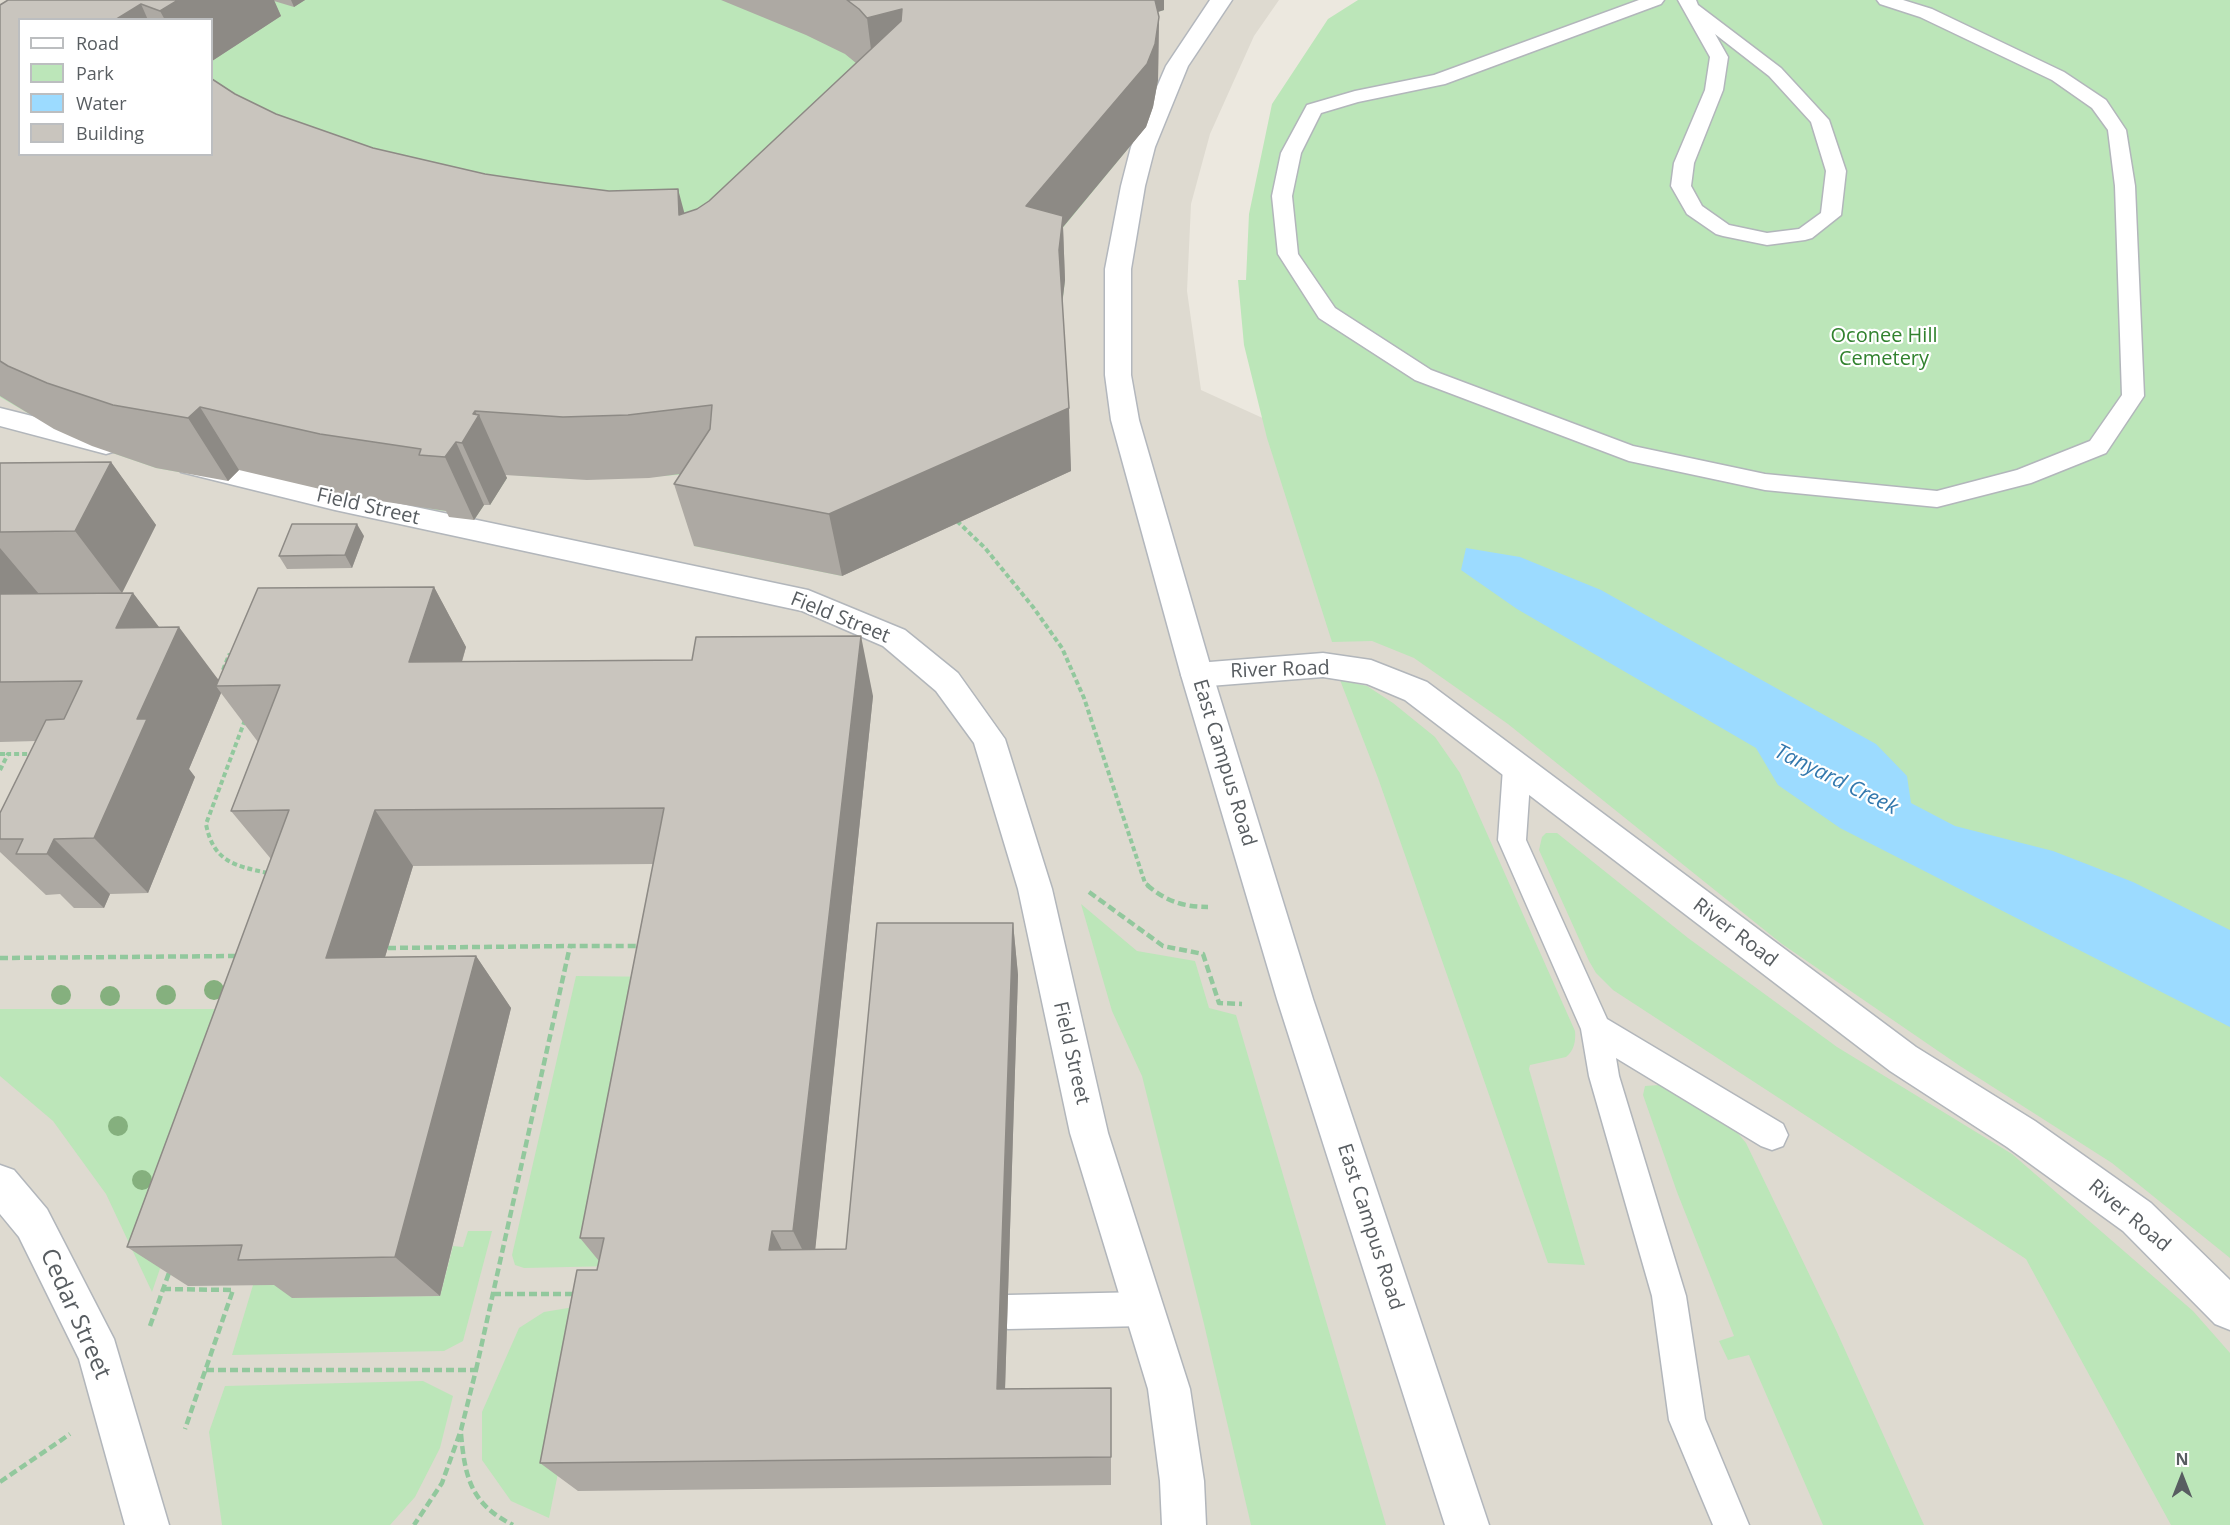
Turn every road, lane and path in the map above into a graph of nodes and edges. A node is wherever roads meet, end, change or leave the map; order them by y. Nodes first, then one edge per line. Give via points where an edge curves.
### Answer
1 (1221, 0) edge
2 (1655, 0) edge
3 (1886, 0) edge
4 (1690, 5) edge
5 (1918, 7) edge
6 (0, 417) edge
7 (952, 516) edge
8 (239, 655) edge
9 (232, 674) edge
10 (1197, 675) junction
11 (246, 718) edge
12 (0, 754) edge
13 (8, 754) junction
14 (44, 754) edge
15 (1516, 768) junction
16 (0, 770) edge
17 (275, 875) edge
18 (1089, 892) dead end
19 (1208, 907) dead end
20 (570, 946) junction
21 (650, 946) edge
22 (388, 948) dead end
23 (245, 956) edge
24 (0, 958) edge
25 (1242, 1004) dead end
26 (1596, 1029) junction
27 (1772, 1136) dead end
28 (0, 1184) edge
29 (171, 1267) edge
30 (163, 1289) junction
31 (493, 1294) junction
32 (586, 1294) edge
33 (1144, 1309) junction
34 (2230, 1309) edge
35 (1008, 1312) dead end
36 (150, 1326) dead end
37 (206, 1370) junction
38 (476, 1370) junction
39 (185, 1429) dead end
40 (461, 1430) junction
41 (70, 1434) dead end
42 (0, 1482) edge
43 (147, 1525) edge
44 (414, 1525) edge
45 (513, 1525) edge
46 (1184, 1525) edge
47 (1467, 1525) edge
48 (1731, 1525) edge

1 - 10 street, East Campus Road via 1177,66 1143,147 1118,269 1118,375 1125,420
2 - 5 lane via 1439,80 1314,109 1292,153 1282,196 1288,254 1327,314 1423,375 1618,449 1765,482 1937,499 2023,477 2097,447 2133,396 2125,186 2117,130 2099,104 2058,76
3 - 5 lane
4 - 4 lane via 1719,57 1714,90 1684,163 1682,186 1694,210 1723,230 1767,239 1805,234 1831,215 1836,171 1820,120 1774,72
6 - 33 street, Field Street via 335,500 808,601 894,638 947,682 989,739 1035,889 1089,1133
7 - 19 path via 985,548 1062,648 1084,698 1145,884 1166,901 1185,908
8 - 9 path via 229,655 222,674
10 - 15 street, River Road via 1323,665 1371,672 1416,691
10 - 47 street, East Campus Road via 1295,999
11 - 17 path via 206,824 207,840 229,863
12 - 13 path
13 - 14 path
13 - 16 path
15 - 26 lane via 1512,840
15 - 34 street, River Road via 1903,1059 2021,1134 2137,1217
18 - 25 path via 1163,945 1203,954 1219,1003
20 - 21 path
20 - 22 path
20 - 31 path
23 - 24 path
26 - 27 lane
26 - 48 lane via 1604,1076 1670,1296 1687,1420
28 - 43 street, Cedar Street via 33,1223 99,1354
29 - 30 path
30 - 36 path
30 - 37 path via 233,1290
31 - 32 path
31 - 38 path
33 - 35 lane
33 - 46 street, Field Street via 1169,1389
37 - 38 path
37 - 39 path
38 - 40 path
40 - 44 path via 442,1483
40 - 45 path via 463,1467 469,1486 481,1503
41 - 42 path

